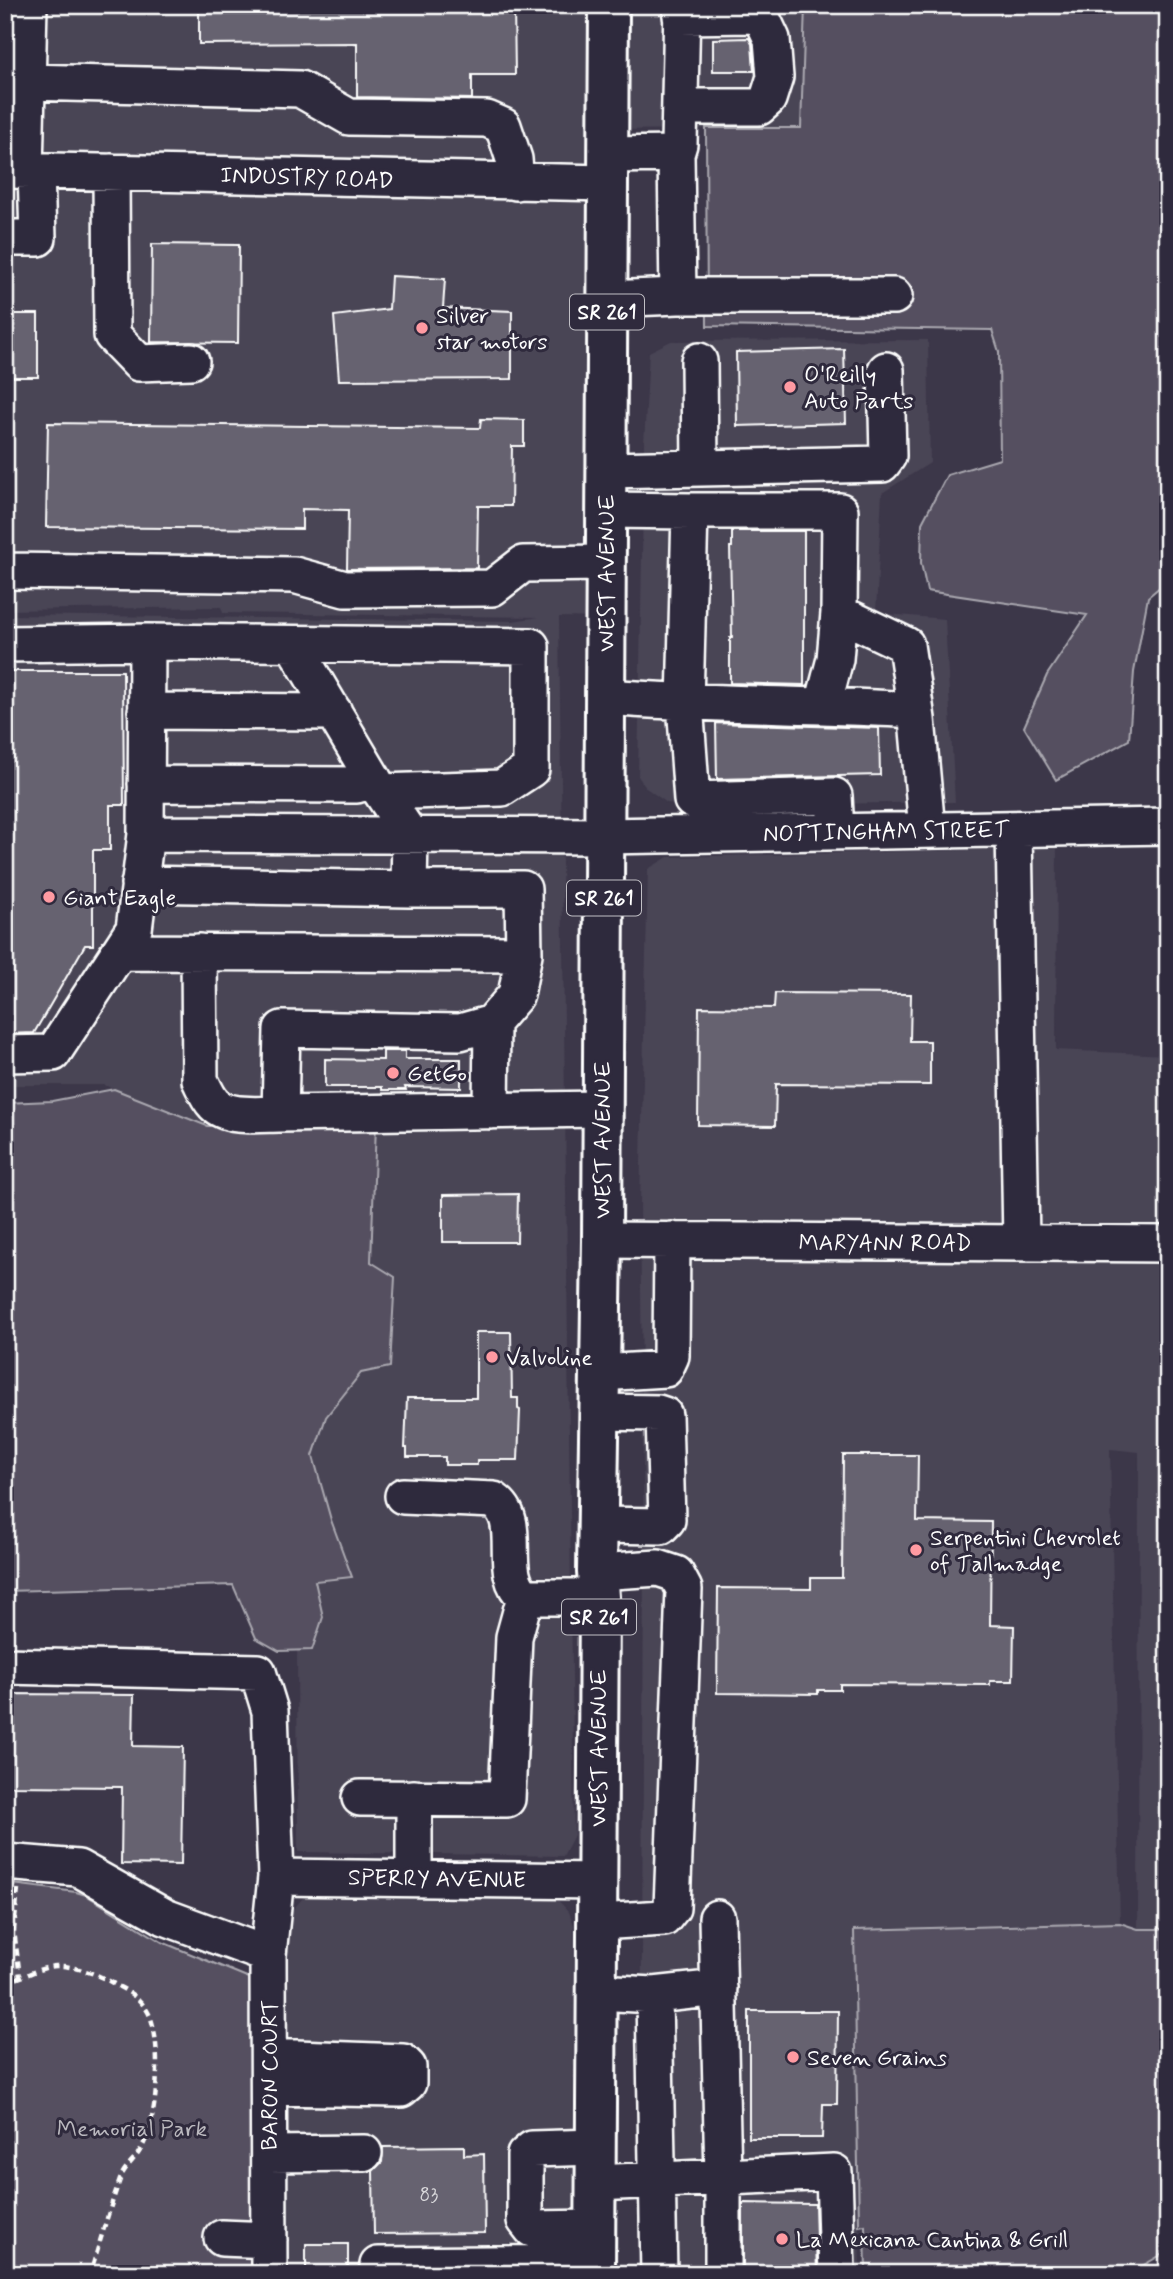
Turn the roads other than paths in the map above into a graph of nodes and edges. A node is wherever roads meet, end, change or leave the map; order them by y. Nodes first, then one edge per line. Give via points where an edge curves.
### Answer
1 (29, 5) edge
2 (609, 5) edge
3 (682, 11) edge
4 (27, 82) junction
5 (680, 107) junction
6 (676, 154) junction
7 (608, 169) junction
8 (22, 171) edge
9 (111, 172) junction
10 (516, 182) junction
11 (5, 238) edge
12 (678, 296) junction
13 (894, 296) dead end
14 (608, 299) junction
15 (191, 361) dead end
16 (699, 361) dead end
17 (886, 370) dead end
18 (700, 468) junction
19 (606, 470) junction
20 (606, 510) junction
21 (691, 511) junction
22 (606, 563) junction
23 (5, 569) edge
24 (839, 613) junction
25 (147, 642) junction
26 (5, 643) edge
27 (293, 644) junction
28 (605, 697) junction
29 (685, 703) junction
30 (823, 705) junction
31 (915, 710) junction
32 (146, 711) junction
33 (334, 712) junction
34 (146, 785) junction
35 (377, 785) junction
36 (1168, 826) edge
37 (1014, 829) junction
38 (927, 830) junction
39 (836, 832) junction
40 (146, 834) junction
41 (410, 835) junction
42 (604, 836) junction
43 (139, 884) junction
44 (409, 889) junction
45 (119, 952) junction
46 (200, 952) junction
47 (524, 954) junction
48 (492, 1023) junction
49 (5, 1054) edge
50 (602, 1109) junction
51 (491, 1111) junction
52 (280, 1114) junction
53 (602, 1240) junction
54 (672, 1240) junction
55 (1021, 1243) junction
56 (1168, 1244) edge
57 (600, 1373) junction
58 (600, 1412) junction
59 (403, 1496) dead end
60 (598, 1525) junction
61 (598, 1585) junction
62 (525, 1597) junction
63 (5, 1666) edge
64 (360, 1798) dead end
65 (414, 1798) junction
66 (13, 1863) edge
67 (276, 1877) junction
68 (414, 1877) junction
69 (597, 1881) junction
70 (717, 1918) dead end
71 (598, 1922) junction
72 (268, 1955) junction
73 (719, 1989) junction
74 (597, 1992) junction
75 (654, 1995) junction
76 (364, 2153) dead end
77 (269, 2154) junction
78 (596, 2165) junction
79 (723, 2177) junction
80 (659, 2181) junction
81 (222, 2238) dead end
82 (595, 2255) edge
83 (270, 2257) edge
84 (378, 2269) edge
85 (440, 2269) edge
86 (659, 2274) edge
87 (723, 2274) edge
88 (837, 2274) edge

1 - 4 street
2 - 7 main road, WEST AVENUE / SR 261
3 - 5 street
3 - 5 street via 753,15 763,20 772,39 775,77 768,99 759,107
4 - 8 street
4 - 10 street via 300,89 348,117 487,119 503,126
5 - 6 street
6 - 7 street, INDUSTRY ROAD
6 - 12 street
7 - 10 street, INDUSTRY ROAD
7 - 14 main road, WEST AVENUE / SR 261
8 - 9 street, INDUSTRY ROAD
8 - 11 street via 38,238
9 - 10 street, INDUSTRY ROAD
9 - 15 street via 112,335 139,363
12 - 13 street
12 - 14 street
14 - 19 main road, WEST AVENUE / SR 261
16 - 18 street
17 - 18 street via 888,456 882,464
18 - 19 street
19 - 20 main road, WEST AVENUE / SR 261
20 - 21 street
20 - 22 main road, WEST AVENUE / SR 261
21 - 24 street via 840,512
21 - 29 street
22 - 23 street via 523,564 492,589 345,589 294,575
22 - 28 main road, WEST AVENUE / SR 261
24 - 30 street via 835,659
24 - 31 street via 905,645
25 - 26 street
25 - 27 street
25 - 32 street
27 - 33 street
27 - 35 street via 531,646 531,769 502,788
28 - 29 street
28 - 42 main road, WEST AVENUE / SR 261
29 - 30 street
29 - 39 street via 692,800 834,796
30 - 31 street
31 - 38 street
32 - 33 street
32 - 34 street
33 - 35 street
34 - 35 street
34 - 40 street
35 - 41 street
36 - 37 street, NOTTINGHAM STREET
37 - 38 street, NOTTINGHAM STREET
37 - 55 street
38 - 39 street, NOTTINGHAM STREET
39 - 42 street, NOTTINGHAM STREET
40 - 41 street, NOTTINGHAM STREET
40 - 43 street
41 - 42 street, NOTTINGHAM STREET
41 - 44 street
42 - 50 main road, WEST AVENUE / SR 261
43 - 44 street
43 - 45 street via 134,929
44 - 47 street via 523,889
45 - 46 street
45 - 49 street via 53,1053
46 - 47 street
46 - 52 street via 200,1080 207,1095 215,1107 230,1112
47 - 48 street via 516,995
48 - 51 street
48 - 52 street via 460,1032 282,1029
50 - 51 street
50 - 53 main road, WEST AVENUE / SR 261
51 - 52 street
53 - 54 street, MARYANN ROAD
53 - 57 main road, WEST AVENUE / SR 261
54 - 55 street, MARYANN ROAD
54 - 57 street via 671,1356 665,1369
55 - 56 street, MARYANN ROAD
57 - 58 main road, WEST AVENUE / SR 261
58 - 60 main road, WEST AVENUE / SR 261
58 - 60 street via 664,1415 667,1520 661,1526
59 - 62 street via 494,1500 501,1505 508,1517 511,1577
60 - 61 main road, WEST AVENUE / SR 261
61 - 62 street
61 - 69 main road, WEST AVENUE / SR 261
61 - 71 street via 658,1568 677,1574 684,1589 672,1908 664,1918
62 - 65 street via 514,1637 507,1799
63 - 67 street, BARON COURT via 258,1672 270,1711
64 - 65 street
65 - 68 street
66 - 72 street via 78,1868 165,1917
67 - 68 street, SPERRY AVENUE
67 - 72 street, BARON COURT
68 - 69 street, SPERRY AVENUE
69 - 71 main road, WEST AVENUE / SR 261
70 - 73 street
71 - 74 main road, WEST AVENUE / SR 261
72 - 77 street, BARON COURT
73 - 75 street
73 - 79 street
74 - 75 street
74 - 78 main road, WEST AVENUE / SR 261
75 - 80 street
76 - 77 street
77 - 83 street, BARON COURT
78 - 80 street
78 - 82 main road, WEST AVENUE / SR 261
78 - 82 street via 532,2149 525,2155 524,2168 524,2220 532,2230
79 - 80 street
79 - 87 street
79 - 88 street via 834,2172
80 - 86 street
81 - 83 street
82 - 85 street
84 - 85 street

